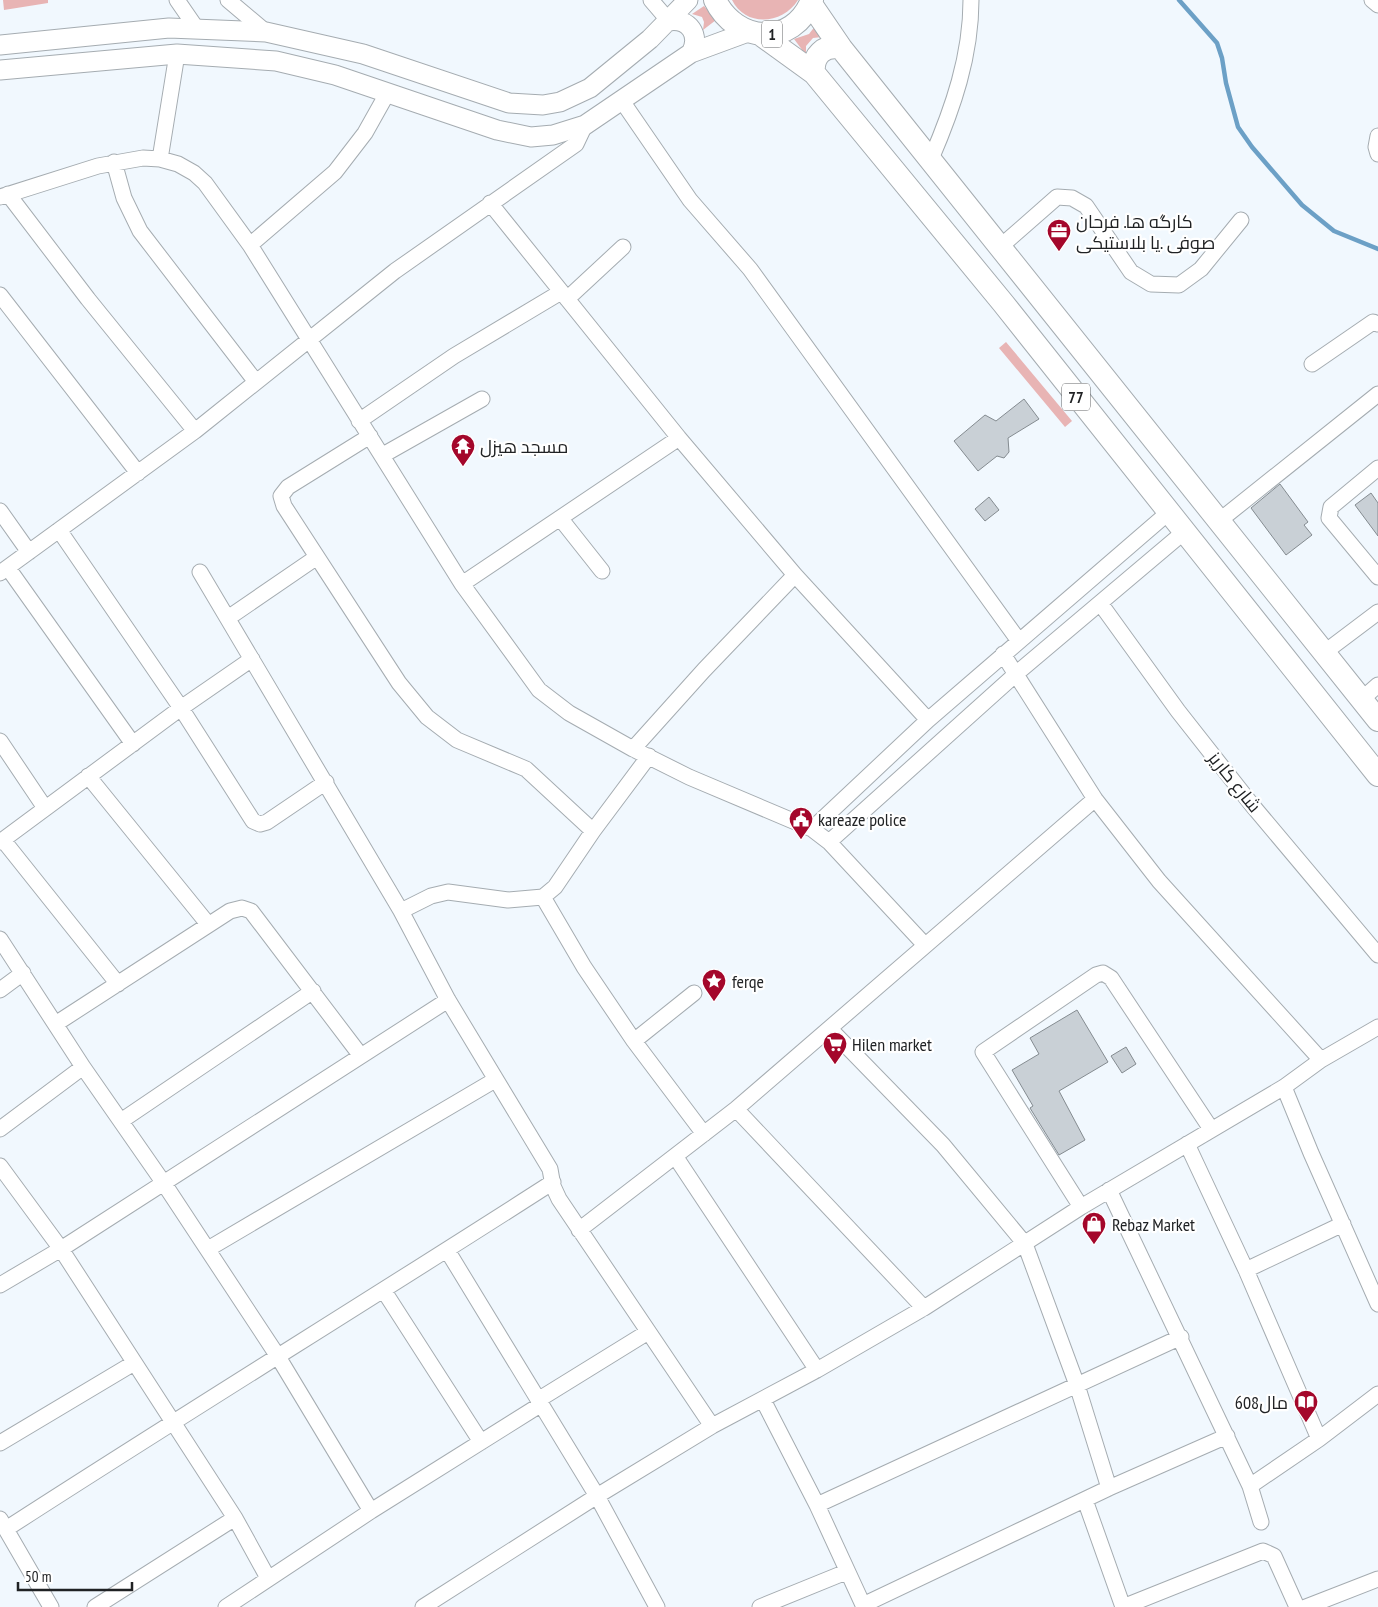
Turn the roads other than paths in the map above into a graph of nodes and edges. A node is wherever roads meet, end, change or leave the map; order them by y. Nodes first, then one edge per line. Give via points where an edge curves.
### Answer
1 (177, 0) edge
2 (228, 0) edge
3 (651, 0) edge
4 (688, 0) edge
5 (715, 0) edge
6 (971, 0) edge
7 (1372, 0) edge
8 (811, 2) edge
9 (1378, 5) edge
10 (669, 21) junction
11 (197, 28) junction
12 (266, 32) junction
13 (754, 33) junction
14 (0, 45) edge
15 (841, 48) junction
16 (691, 52) junction
17 (177, 54) junction
18 (0, 70) edge
19 (814, 72) junction
20 (388, 92) junction
21 (622, 101) junction
22 (585, 125) junction
23 (1378, 136) edge
24 (1378, 154) edge
25 (160, 159) junction
26 (931, 159) junction
27 (114, 162) junction
28 (4, 195) edge
29 (490, 203) junction
30 (1241, 220) dead end
31 (250, 245) junction
32 (623, 247) dead end
33 (1000, 247) junction
34 (0, 294) edge
35 (564, 296) junction
36 (1378, 324) edge
37 (309, 339) junction
38 (1312, 364) dead end
39 (256, 382) junction
40 (1378, 394) edge
41 (482, 399) dead end
42 (359, 421) junction
43 (195, 430) junction
44 (370, 436) junction
45 (679, 438) junction
46 (383, 455) junction
47 (1378, 468) edge
48 (138, 473) junction
49 (0, 511) edge
50 (1169, 512) junction
51 (560, 518) junction
52 (1219, 521) junction
53 (59, 530) junction
54 (1184, 532) junction
55 (29, 552) junction
56 (318, 557) junction
57 (4, 571) edge
58 (602, 571) dead end
59 (200, 572) dead end
60 (795, 576) junction
61 (1378, 577) edge
62 (462, 584) junction
63 (1100, 603) junction
64 (1378, 612) edge
65 (228, 618) junction
66 (1019, 641) junction
67 (1325, 652) junction
68 (1003, 654) junction
69 (252, 659) junction
70 (1017, 673) junction
71 (1370, 692) edge
72 (181, 708) junction
73 (928, 720) junction
74 (1378, 720) edge
75 (0, 741) edge
76 (133, 744) junction
77 (633, 749) junction
78 (649, 756) junction
79 (1378, 775) edge
80 (88, 776) junction
81 (326, 782) junction
82 (1095, 799) junction
83 (45, 808) junction
84 (812, 829) junction
85 (593, 831) junction
86 (1, 841) edge
87 (829, 842) junction
88 (543, 897) junction
89 (401, 911) junction
90 (208, 924) junction
91 (0, 939) edge
92 (924, 944) junction
93 (1378, 955) edge
94 (23, 973) junction
95 (118, 984) junction
96 (0, 990) edge
97 (312, 991) junction
98 (694, 993) dead end
99 (448, 1000) junction
100 (56, 1024) junction
101 (1378, 1027) edge
102 (830, 1029) junction
103 (634, 1041) junction
104 (361, 1056) junction
105 (1321, 1060) junction
106 (83, 1067) junction
107 (496, 1080) junction
108 (1284, 1087) junction
109 (736, 1109) junction
110 (121, 1121) junction
111 (0, 1129) edge
112 (1211, 1129) junction
113 (704, 1134) junction
114 (1187, 1144) junction
115 (675, 1156) junction
116 (0, 1166) edge
117 (163, 1182) junction
118 (553, 1182) junction
119 (1109, 1190) junction
120 (1081, 1207) junction
121 (1343, 1224) junction
122 (579, 1230) junction
123 (1025, 1244) junction
124 (61, 1249) junction
125 (208, 1250) junction
126 (447, 1250) junction
127 (1246, 1270) junction
128 (0, 1285) edge
129 (384, 1291) junction
130 (1378, 1304) edge
131 (924, 1308) junction
132 (648, 1332) junction
133 (1181, 1337) junction
134 (277, 1354) junction
135 (134, 1363) junction
136 (817, 1370) junction
137 (1076, 1386) junction
138 (1378, 1394) edge
139 (763, 1400) junction
140 (539, 1403) junction
141 (172, 1422) junction
142 (712, 1426) junction
143 (1227, 1436) junction
144 (1319, 1439) junction
145 (481, 1442) junction
146 (0, 1443) edge
147 (1250, 1486) junction
148 (1110, 1488) junction
149 (597, 1496) junction
150 (1085, 1500) junction
151 (817, 1505) junction
152 (371, 1511) junction
153 (235, 1518) junction
154 (1262, 1522) dead end
155 (3, 1524) edge
156 (846, 1572) junction
157 (268, 1578) junction
158 (1378, 1578) edge
159 (864, 1606) edge
160 (51, 1607) edge
161 (95, 1607) edge
162 (226, 1607) edge
163 (423, 1607) edge
164 (656, 1607) edge
165 (760, 1607) edge
166 (1123, 1607) edge
167 (1297, 1607) edge
168 (1306, 1607) edge

1 - 11 street
2 - 12 street
3 - 10 street
4 - 10 main road
5 - 13 highway, 1 via 734,26
6 - 26 street via 959,84
7 - 9 street
8 - 13 highway, 1 via 795,24 778,32
8 - 15 highway, 77
10 - 12 main road via 590,88 560,102 527,106 509,104 363,54
10 - 16 main road via 682,21 692,28 695,40
11 - 12 main road
11 - 14 main road
13 - 16 main road
13 - 19 highway, 77
15 - 19 highway via 830,47 820,52 814,62
15 - 26 highway, 77
16 - 21 main road
17 - 18 main road
17 - 20 main road via 276,61
17 - 25 street
19 - 50 highway, 77
20 - 22 main road via 513,134 553,135
20 - 31 street via 365,133 334,172
21 - 22 main road
21 - 66 street via 690,200 750,270
22 - 29 street via 576,144
23 - 24 street
25 - 27 street
25 - 31 street via 178,164 205,183
26 - 33 highway, 77
27 - 28 street
27 - 39 street via 124,198 140,231
28 - 43 street
29 - 35 street
29 - 37 street via 395,271
30 - 33 street via 1201,269 1179,286 1151,284 1131,272 1086,206 1072,198 1057,197
31 - 37 street
32 - 35 street
33 - 52 highway, 77
34 - 48 street
35 - 42 street via 454,356
35 - 45 street
36 - 38 street via 1373,322
37 - 39 street
37 - 42 street
39 - 43 street
40 - 52 street
41 - 46 street
42 - 44 street
43 - 48 street
44 - 46 street
44 - 56 street via 283,491 282,502
45 - 51 street
45 - 60 street
46 - 62 street
47 - 61 street via 1332,507 1329,518
48 - 53 street
49 - 55 street
50 - 54 highway, 77
50 - 66 street
51 - 58 street
51 - 62 street
52 - 67 highway, 77
53 - 55 street
53 - 72 street
54 - 63 street
54 - 79 highway, 77
55 - 57 street
56 - 65 street
56 - 85 street via 399,684 427,717 456,740 526,769
57 - 76 street
59 - 65 street
60 - 73 street
60 - 77 street
62 - 77 street via 539,690 568,712
63 - 70 street
63 - 93 street, شارع كاريز via 1201,740
64 - 67 street
65 - 69 street
66 - 68 street
67 - 71 highway, 77
68 - 70 street
68 - 73 street
69 - 72 street
69 - 81 street
70 - 82 street
70 - 87 street
71 - 74 highway, 77
72 - 76 street
72 - 81 street via 256,823 267,822
73 - 84 street
75 - 83 street
76 - 80 street
77 - 78 street
78 - 84 street via 689,777
78 - 85 street
80 - 83 street
80 - 90 street
81 - 89 street
82 - 92 street
82 - 105 street via 1159,881
83 - 86 street
84 - 87 street
85 - 88 street via 555,887
86 - 95 street
87 - 92 street
88 - 89 street via 508,900 448,892 431,896
88 - 103 street via 584,967
89 - 99 street
90 - 95 street
90 - 97 street via 236,908 251,911
91 - 94 street
92 - 102 street
94 - 96 street
94 - 100 street
95 - 100 street
97 - 104 street
97 - 110 street
98 - 103 street
99 - 104 street
99 - 107 street
100 - 106 street
101 - 105 street
102 - 109 street
102 - 123 street via 943,1145
103 - 113 street
104 - 117 street
105 - 108 street
106 - 110 street
106 - 111 street
107 - 118 street via 550,1169
107 - 125 street
108 - 112 street
108 - 121 street
109 - 113 street
109 - 131 street
110 - 117 street
112 - 114 street
112 - 120 street via 1110,978 1103,973 1096,976 983,1052
113 - 115 street
114 - 119 street
114 - 127 street
115 - 122 street
115 - 136 street
116 - 124 street
117 - 124 street
117 - 125 street
118 - 122 street via 559,1199
118 - 126 street
119 - 120 street
119 - 133 street
120 - 123 street
121 - 127 street
121 - 130 street
122 - 132 street
123 - 131 street
123 - 137 street
124 - 128 street
124 - 135 street
125 - 134 street
126 - 129 street
126 - 140 street
127 - 144 street
129 - 134 street
129 - 145 street
131 - 136 street
132 - 140 street
132 - 142 street
133 - 137 street
133 - 143 street
134 - 141 street
134 - 152 street
135 - 141 street
135 - 146 street
136 - 139 street
137 - 148 street
137 - 151 street
138 - 144 street
139 - 142 street
139 - 151 street
140 - 145 street
140 - 149 street
141 - 153 street
141 - 155 street
142 - 149 street
143 - 147 street
143 - 148 street
144 - 147 street
145 - 152 street
147 - 154 street
148 - 150 street
149 - 163 street
149 - 164 street
150 - 159 street
150 - 166 street
151 - 156 street
152 - 157 street
153 - 157 street
153 - 161 street
155 - 160 street
156 - 159 street
156 - 165 street
157 - 162 street
158 - 168 street
166 - 167 street via 1263,1552 1274,1556

